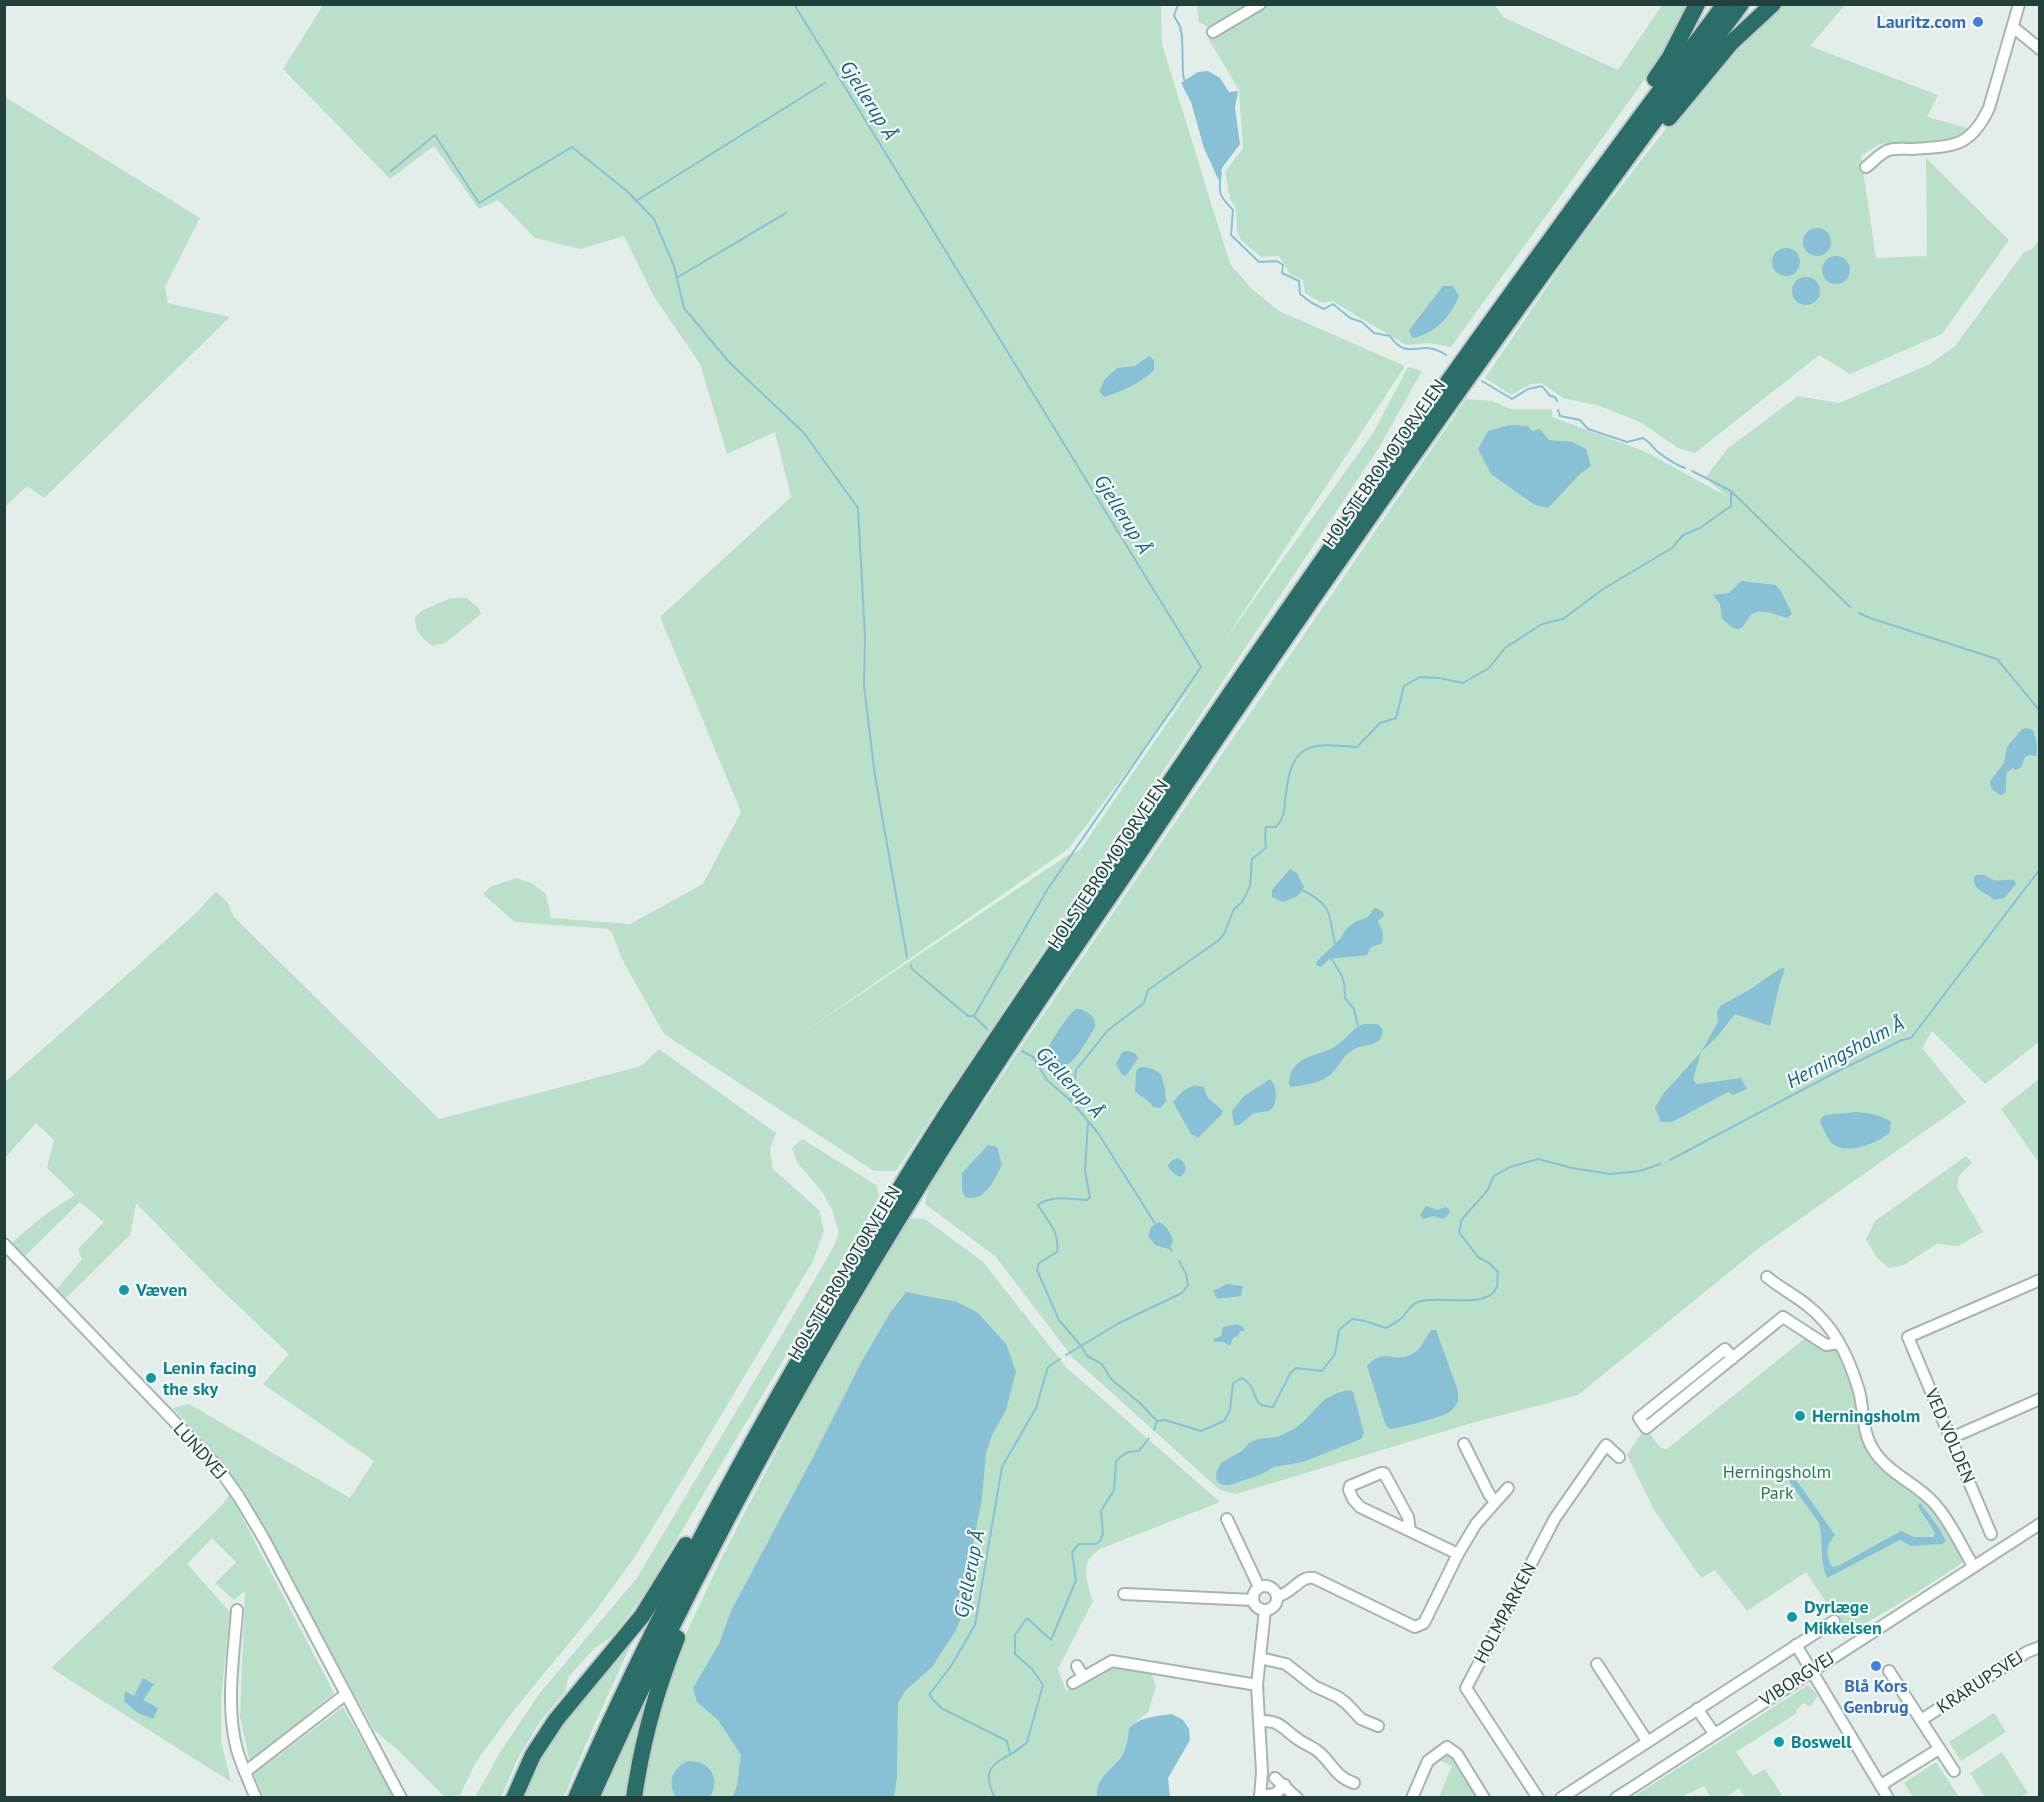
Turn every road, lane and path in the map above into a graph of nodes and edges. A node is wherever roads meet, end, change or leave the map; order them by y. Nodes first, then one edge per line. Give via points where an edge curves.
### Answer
1 (1260, 4) edge
2 (1697, 4) edge
3 (1725, 4) edge
4 (1741, 4) edge
5 (1773, 4) edge
6 (2019, 4) edge
7 (2013, 27) junction
8 (1213, 32) dead end
9 (2040, 49) edge
10 (1866, 167) dead end
11 (1556, 255) junction
12 (1472, 348) junction
13 (4, 1244) edge
14 (1767, 1277) dead end
15 (2040, 1280) edge
16 (1839, 1343) junction
17 (1733, 1358) junction
18 (804, 1378) junction
19 (783, 1388) junction
20 (2040, 1399) edge
21 (1951, 1438) junction
22 (1464, 1444) dead end
23 (1619, 1457) dead end
24 (1508, 1488) dead end
25 (1495, 1502) junction
26 (1227, 1519) dead end
27 (2040, 1524) edge
28 (1410, 1531) junction
29 (1991, 1534) dead end
30 (1458, 1554) junction
31 (1973, 1566) junction
32 (1259, 1587) junction
33 (1124, 1594) dead end
34 (1278, 1596) junction
35 (1253, 1600) junction
36 (237, 1610) dead end
37 (1265, 1610) junction
38 (1834, 1621) dead end
39 (1796, 1645) junction
40 (2040, 1647) edge
41 (1260, 1658) junction
42 (1597, 1664) dead end
43 (1077, 1666) dead end
44 (1811, 1670) junction
45 (1890, 1671) dead end
46 (1083, 1677) junction
47 (1073, 1683) dead end
48 (1257, 1685) junction
49 (346, 1694) junction
50 (1697, 1709) junction
51 (1921, 1720) junction
52 (1259, 1721) junction
53 (1370, 1726) dead end
54 (1714, 1733) junction
55 (1647, 1741) junction
56 (1939, 1749) junction
57 (1954, 1771) dead end
58 (245, 1772) junction
59 (1275, 1778) dead end
60 (1348, 1784) dead end
61 (1285, 1785) junction
62 (1881, 1785) junction
63 (256, 1797) edge
64 (401, 1797) edge
65 (514, 1797) edge
66 (576, 1797) edge
67 (591, 1797) edge
68 (634, 1797) edge
69 (1260, 1797) edge
70 (1297, 1797) edge
71 (1412, 1797) edge
72 (1484, 1797) edge
73 (1538, 1797) edge
74 (1560, 1797) edge
75 (1616, 1797) edge
76 (1888, 1797) edge

1 - 8 street
2 - 12 highway via 1670,57 1503,297
3 - 12 highway, HOLSTEBROMOTORVEJEN
4 - 11 highway, HOLSTEBROMOTORVEJEN
5 - 11 highway via 1731,43
6 - 7 street
7 - 9 street
7 - 10 street via 1989,108 1973,134 1948,147 1888,150
11 - 18 highway, HOLSTEBROMOTORVEJEN via 1240,702 974,1099
12 - 19 highway, HOLSTEBROMOTORVEJEN via 1227,697 953,1104
13 - 49 street, LUNDVEJ via 217,1466 264,1539
14 - 16 street via 1821,1316
15 - 21 street, VED VOLDEN via 1908,1337
16 - 17 street via 1826,1345 1783,1317
16 - 31 street via 1859,1391 1871,1446 1892,1472 1934,1502
17 - 17 street via 1725,1349 1639,1418 1646,1428
18 - 67 highway, HOLSTEBROMOTORVEJEN via 721,1528
18 - 68 highway via 668,1661 650,1715
19 - 65 highway via 642,1616 547,1732
19 - 66 highway, HOLSTEBROMOTORVEJEN via 709,1521
20 - 21 street
21 - 29 street, VED VOLDEN
22 - 25 street
23 - 73 street, HOLMPARKEN via 1606,1445 1555,1518 1466,1688
24 - 25 street
25 - 30 street
26 - 32 street
27 - 31 street, VIBORGVEJ
28 - 28 street via 1360,1507 1350,1486 1384,1473 1408,1517
28 - 30 street
30 - 34 street via 1420,1626 1314,1578 1303,1579
31 - 44 street, VIBORGVEJ
32 - 34 street via 1270,1586
32 - 35 street
33 - 35 street
34 - 37 street via 1274,1606
35 - 37 street
36 - 58 street via 231,1699 234,1733
37 - 41 street
38 - 39 street
39 - 44 street
39 - 50 street
40 - 51 street, KRARUPSVEJ
41 - 48 street
41 - 53 street via 1294,1668 1314,1686 1338,1697
42 - 55 street
43 - 46 street
44 - 54 street, VIBORGVEJ
44 - 62 street
45 - 51 street
46 - 47 street
46 - 48 street via 1112,1661
48 - 52 street
49 - 58 street
49 - 64 street, LUNDVEJ
50 - 54 street
50 - 55 street
51 - 56 street
52 - 60 street via 1278,1722 1319,1752
52 - 69 street
54 - 75 street, VIBORGVEJ
55 - 74 street
56 - 57 street
56 - 62 street
58 - 63 street
59 - 61 street
61 - 69 street via 1275,1794
61 - 70 street
62 - 76 street
71 - 72 street via 1428,1761 1447,1747 1457,1754

